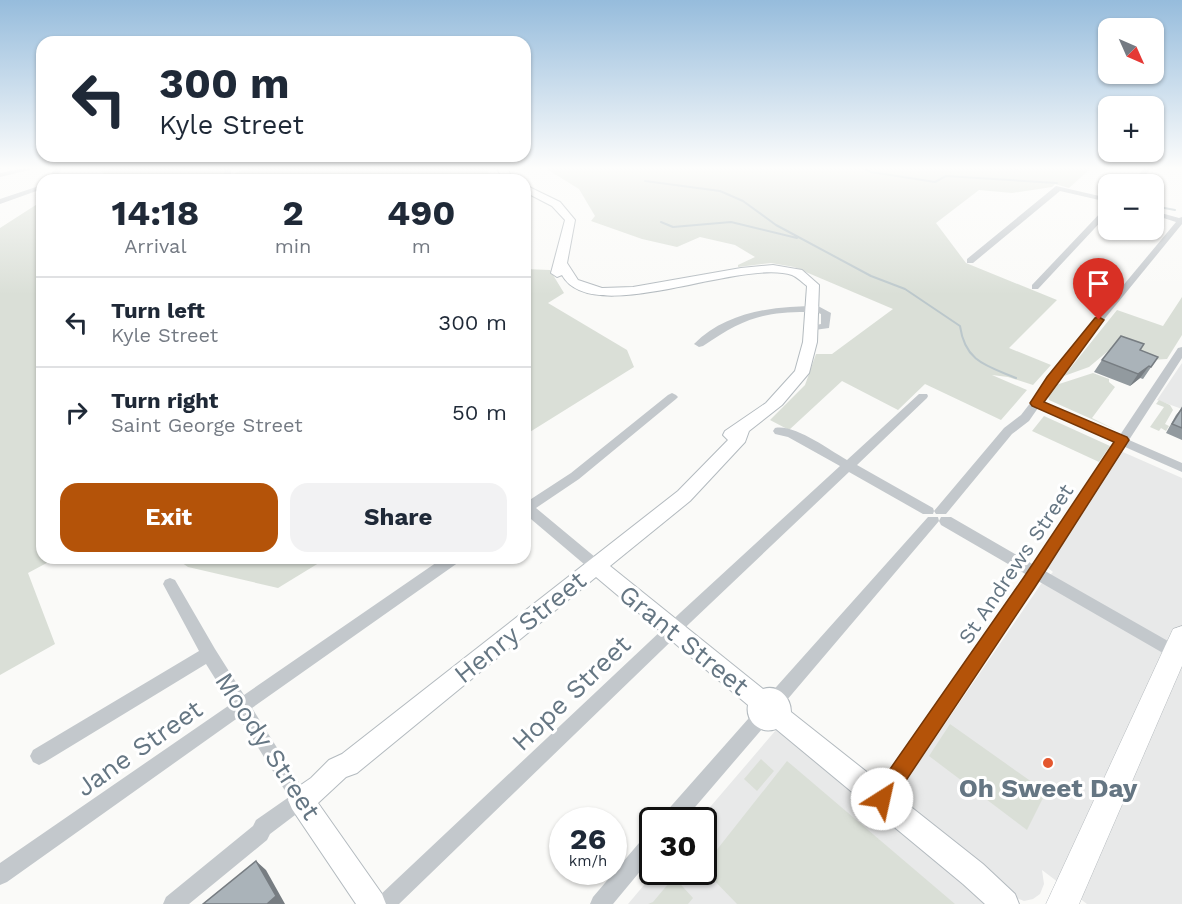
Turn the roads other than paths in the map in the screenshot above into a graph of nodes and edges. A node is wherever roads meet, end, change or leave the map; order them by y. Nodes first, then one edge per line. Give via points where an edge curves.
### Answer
1 (560, 210) edge
2 (1032, 210) edge
3 (1164, 216) edge
4 (1182, 220) edge
5 (1098, 221) edge
6 (970, 261) dead end
7 (1035, 287) dead end
8 (807, 309) junction
9 (699, 344) dead end
10 (1182, 350) edge
11 (796, 377) junction
12 (924, 396) dead end
13 (672, 397) dead end
14 (1036, 403) junction
15 (779, 431) dead end
16 (1122, 440) junction
17 (848, 466) junction
18 (1182, 468) edge
19 (531, 505) edge
20 (531, 512) edge
21 (937, 516) junction
22 (445, 564) edge
23 (596, 566) junction
24 (1036, 572) junction
25 (170, 584) dead end
26 (672, 630) junction
27 (1180, 649) edge
28 (209, 654) junction
29 (242, 707) junction
30 (769, 709) junction
31 (39, 756) dead end
32 (882, 799) junction
33 (301, 800) junction
34 (683, 807) edge
35 (639, 858) edge
36 (0, 875) edge
37 (173, 904) edge
38 (372, 904) edge
39 (385, 904) edge
40 (600, 904) edge
41 (1005, 904) edge
42 (1062, 904) edge

1 - 8 street via 568,224 557,268 560,278 580,291 619,297 744,272 780,273 799,278 805,289
2 - 6 street
3 - 4 street
4 - 14 street
5 - 7 street
8 - 9 street via 775,309 748,315
8 - 11 street
8 - 11 street, Henry Street via 807,357 802,373
10 - 16 street, St Andrews Street
11 - 23 street, Henry Street via 777,402 741,431 692,489
12 - 17 street, Hope Street
13 - 19 street via 575,476
14 - 16 street
14 - 21 street
15 - 17 street
16 - 18 street
16 - 24 street, St Andrews Street
17 - 21 street
17 - 26 street, Hope Street
20 - 23 street, Grant Street
21 - 24 street
21 - 30 street
22 - 29 street, Jane Street
23 - 26 street, Grant Street
23 - 33 street, Henry Street via 348,764 345,772
24 - 27 street
24 - 32 street, St Andrews Street
25 - 28 street, Moody Street
26 - 30 street, Grant Street
26 - 39 street, Hope Street
27 - 42 main road
28 - 29 street, Moody Street
28 - 31 street
29 - 33 street, Moody Street
29 - 36 street, Jane Street
30 - 32 street, Grant Street
30 - 34 street
32 - 41 street, Grant Street
33 - 37 street, Henry Street via 278,819 277,826 268,834 260,833
33 - 38 street, Moody Street
35 - 40 street

